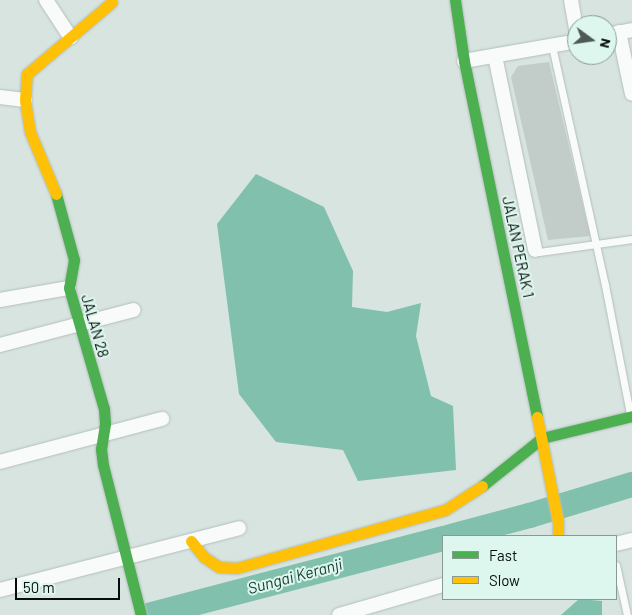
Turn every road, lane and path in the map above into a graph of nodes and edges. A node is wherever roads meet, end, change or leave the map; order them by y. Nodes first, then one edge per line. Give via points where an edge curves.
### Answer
1 (46, 0) edge
2 (455, 0) edge
3 (571, 0) edge
4 (112, 2) dead end
5 (574, 15) edge
6 (619, 32) edge
7 (71, 38) junction
8 (567, 43) edge
9 (552, 46) junction
10 (494, 56) junction
11 (464, 61) junction
12 (632, 94) edge
13 (0, 97) edge
14 (25, 100) junction
15 (632, 239) edge
16 (595, 244) junction
17 (535, 250) joint
18 (69, 288) junction
19 (0, 300) edge
20 (133, 310) dead end
21 (80, 324) junction
22 (0, 345) edge
23 (631, 416) edge
24 (162, 419) dead end
25 (104, 434) junction
26 (542, 438) junction
27 (0, 462) edge
28 (239, 528) dead end
29 (558, 535) edge
30 (632, 540) edge
31 (191, 541) junction
32 (617, 544) edge
33 (127, 558) junction
34 (617, 570) edge
35 (442, 585) edge
36 (0, 590) edge
37 (141, 615) edge
38 (339, 615) edge
39 (627, 615) edge

1 - 7 street
2 - 11 street, JALAN PERAK 1
3 - 5 street
4 - 7 street, JALAN 28
6 - 12 street
7 - 14 street, JALAN 28 via 33,67 28,74
8 - 9 street
9 - 10 street
9 - 16 lane
10 - 11 street
10 - 17 street
11 - 26 street, JALAN PERAK 1
13 - 14 street
14 - 18 street, JALAN 28 via 30,132 50,176 66,225 74,260
15 - 16 lane
16 - 17 lane
16 - 23 lane
18 - 19 street
18 - 21 street, JALAN 28
20 - 21 street
21 - 22 street
21 - 25 street, JALAN 28 via 104,409
23 - 26 street
24 - 25 street
25 - 27 street
25 - 33 street, JALAN 28 via 101,449 103,465
26 - 29 street, JALAN PERAK 1
26 - 31 street via 468,497 445,510 237,568 219,567 204,557
28 - 31 street
30 - 32 street
31 - 33 street
33 - 36 street
33 - 37 street, JALAN 28
34 - 39 lane
35 - 38 street

